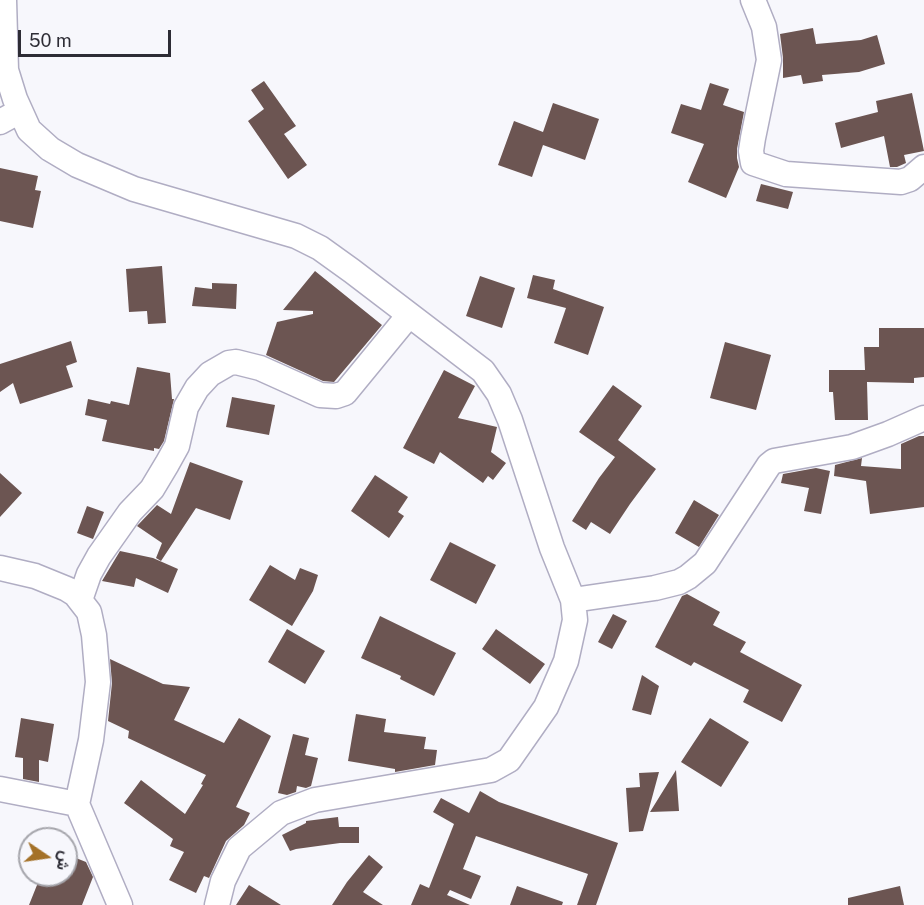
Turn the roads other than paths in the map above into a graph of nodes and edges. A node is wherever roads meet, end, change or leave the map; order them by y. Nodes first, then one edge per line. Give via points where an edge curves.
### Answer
1 (4, 0) edge
2 (753, 0) edge
3 (10, 116) edge
4 (924, 167) edge
5 (409, 315) junction
6 (924, 418) edge
7 (0, 568) edge
8 (80, 600) junction
9 (573, 600) junction
10 (0, 789) edge
11 (77, 804) junction
12 (120, 905) edge
13 (217, 905) edge

1 - 3 street
2 - 4 street via 764,27 769,60 753,138 753,163 786,174 901,182
3 - 5 street via 77,165 134,189 296,236 320,248
5 - 8 street via 345,393 336,396 320,395 261,368 236,362 210,374 186,407 177,446 167,464 99,555
5 - 9 street via 483,371 499,394
6 - 9 street via 852,447 774,461 705,563 679,582
7 - 8 street via 67,589
8 - 11 street via 89,612 98,682
9 - 13 street via 575,620 566,661 546,707 509,760 491,770 315,800 281,813 239,848 223,881
10 - 11 street
11 - 12 street

